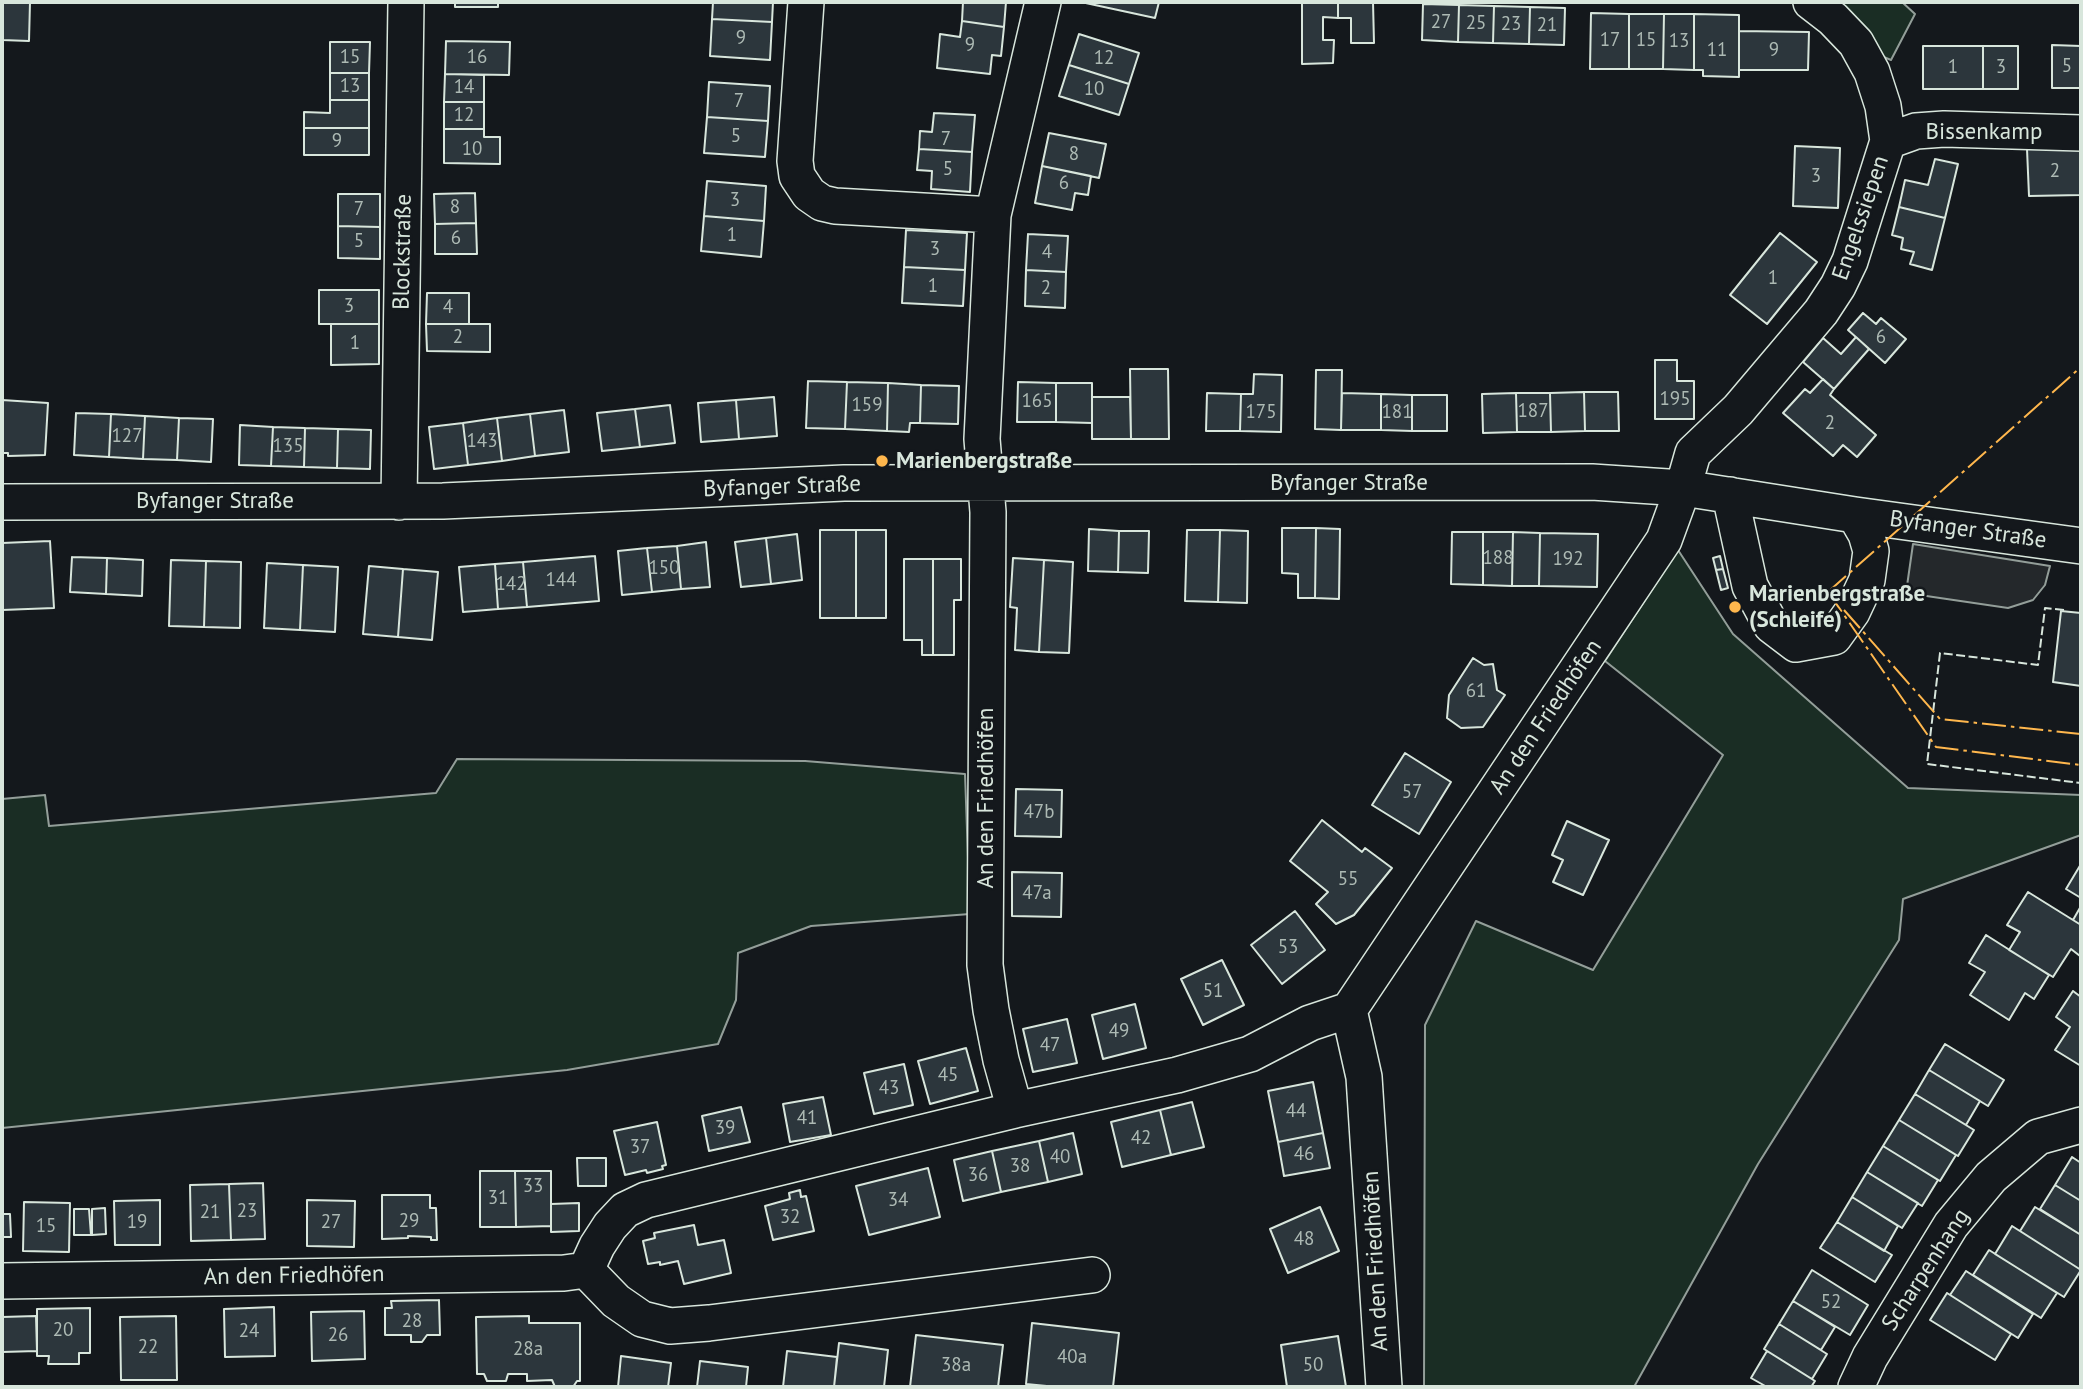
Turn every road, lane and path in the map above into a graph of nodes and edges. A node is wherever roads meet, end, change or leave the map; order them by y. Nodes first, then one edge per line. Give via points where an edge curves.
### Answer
1 (406, 2) edge
2 (806, 2) edge
3 (1043, 2) edge
4 (1811, 2) edge
5 (2081, 133) edge
6 (1888, 141) junction
7 (993, 215) junction
8 (984, 482) junction
9 (1683, 488) junction
10 (1730, 495) junction
11 (2, 502) edge
12 (399, 502) junction
13 (1855, 515) junction
14 (2081, 546) edge
15 (1349, 1010) junction
16 (1015, 1110) junction
17 (2081, 1125) edge
18 (586, 1270) junction
19 (1092, 1275) dead end
20 (2, 1281) edge
21 (1384, 1387) edge
22 (1856, 1387) edge

1 - 12 street, Blockstraße
2 - 7 street via 796,160 797,176 809,194 835,206
3 - 7 street
4 - 6 street, Engelssiepen via 1856,43 1882,106
5 - 6 street, Bissenkamp via 1944,129 1916,131
6 - 9 street, Engelssiepen via 1839,286 1738,410 1693,453
7 - 8 street
8 - 9 street, Byfanger Straße via 1592,482
8 - 12 street, Byfanger Straße
8 - 16 street, An den Friedhöfen via 988,512 985,965 998,1047
9 - 10 street, Byfanger Straße
9 - 15 street, An den Friedhöfen via 1664,540
10 - 13 street, Byfanger Straße
10 - 13 street, Byfanger Straße via 1750,586 1771,625 1796,644 1834,637 1867,580 1871,551
11 - 12 street, Byfanger Straße
13 - 14 street, Byfanger Straße
15 - 16 street via 1310,1023 1250,1054 1177,1075
15 - 21 street, An den Friedhöfen via 1364,1077
16 - 18 street via 646,1200 625,1210 610,1226
17 - 22 street, Scharpenhang via 2038,1137 1990,1177 1951,1225
18 - 19 street via 616,1301 642,1319 670,1326
18 - 20 street, An den Friedhöfen

